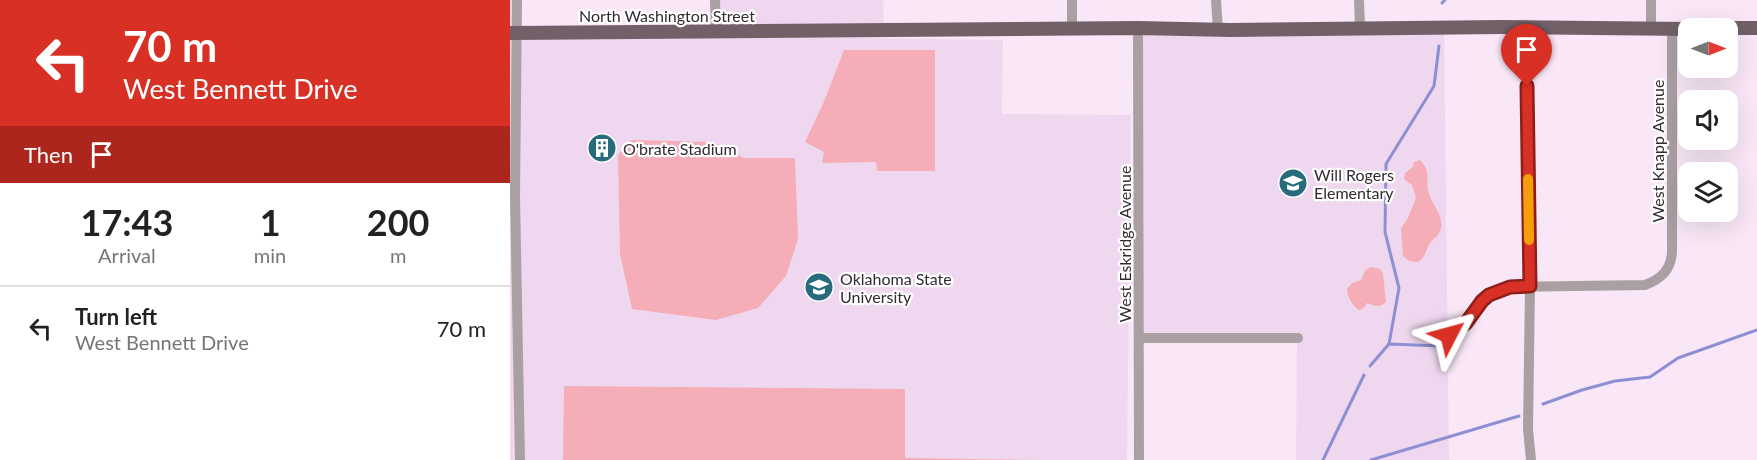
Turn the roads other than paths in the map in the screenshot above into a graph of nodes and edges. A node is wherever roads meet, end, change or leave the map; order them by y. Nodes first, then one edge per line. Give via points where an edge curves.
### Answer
1 (517, 0) edge
2 (715, 0) edge
3 (1072, 0) edge
4 (1216, 0) edge
5 (1359, 0) edge
6 (1651, 0) edge
7 (1360, 27) junction
8 (1526, 27) junction
9 (1138, 28) junction
10 (1738, 28) edge
11 (1757, 28) edge
12 (1072, 29) junction
13 (1651, 29) junction
14 (1672, 29) junction
15 (1678, 29) edge
16 (1218, 30) junction
17 (716, 32) junction
18 (514, 33) edge
19 (1530, 286) junction
20 (1449, 335) dead end
21 (1139, 338) junction
22 (1298, 338) dead end
23 (520, 460) edge
24 (1139, 460) edge
25 (1532, 460) edge

1 - 18 street
2 - 17 street
3 - 12 street
4 - 16 street
5 - 7 street
6 - 13 street
7 - 8 main road, North Washington Street
7 - 16 main road, North Washington Street
8 - 13 main road, North Washington Street
8 - 19 street
9 - 12 main road, North Washington Street
9 - 16 main road, North Washington Street
9 - 21 street, West Eskridge Avenue
10 - 11 main road
12 - 17 main road, North Washington Street
13 - 14 main road, North Washington Street
14 - 15 main road, North Washington Street
14 - 19 street, West Knapp Avenue via 1672,244 1666,271 1645,285
17 - 18 main road, North Washington Street
18 - 23 street
19 - 20 street via 1510,287 1489,295 1466,323
19 - 25 street via 1528,429
21 - 22 street
21 - 24 street, West Eskridge Avenue

